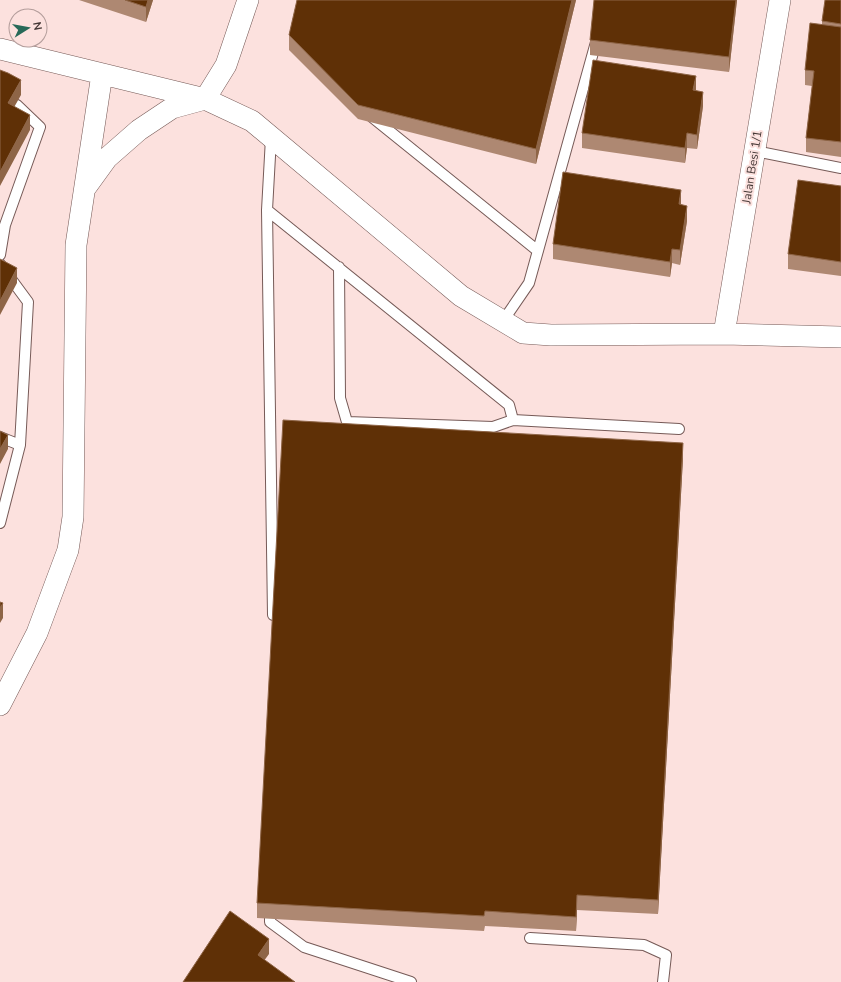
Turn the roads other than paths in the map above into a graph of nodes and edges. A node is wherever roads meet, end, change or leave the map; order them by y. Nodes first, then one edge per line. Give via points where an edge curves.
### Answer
1 (248, 0) edge
2 (780, 0) edge
3 (599, 30) edge
4 (0, 49) edge
5 (102, 74) junction
6 (0, 98) edge
7 (205, 99) junction
8 (364, 111) edge
9 (271, 136) junction
10 (755, 151) junction
11 (841, 168) edge
12 (83, 190) junction
13 (267, 210) junction
14 (538, 250) junction
15 (0, 255) edge
16 (0, 264) edge
17 (339, 267) junction
18 (7, 291) edge
19 (28, 302) junction
20 (503, 321) junction
21 (724, 334) junction
22 (841, 337) edge
23 (513, 420) junction
24 (679, 429) dead end
25 (0, 437) edge
26 (20, 445) junction
27 (0, 523) edge
28 (273, 624) edge
29 (5, 683) edge
30 (0, 705) edge
31 (270, 895) edge
32 (530, 938) dead end
33 (411, 982) edge
34 (663, 982) edge

1 - 7 street via 226,65
2 - 10 street, Jalan Besi 1/1
3 - 14 lane
4 - 5 street
5 - 7 street
5 - 12 street
6 - 15 lane via 17,105 40,127 5,225
7 - 9 street via 252,121
7 - 12 street via 172,108 139,130 107,158
8 - 14 lane
9 - 13 lane
9 - 20 street via 461,296
10 - 11 lane
10 - 21 street, Jalan Besi 1/1
12 - 29 street via 76,245 73,517 68,550 37,633
13 - 17 lane
13 - 28 lane
14 - 20 lane via 529,282
16 - 19 lane
17 - 23 lane via 509,405
17 - 23 lane via 340,398 347,422 493,427
18 - 19 lane
19 - 26 lane
20 - 21 street via 523,333 551,335
21 - 22 street
23 - 24 lane
25 - 26 lane
26 - 27 lane
29 - 30 street
31 - 33 lane via 270,922 304,946
32 - 34 lane via 644,945 666,955

